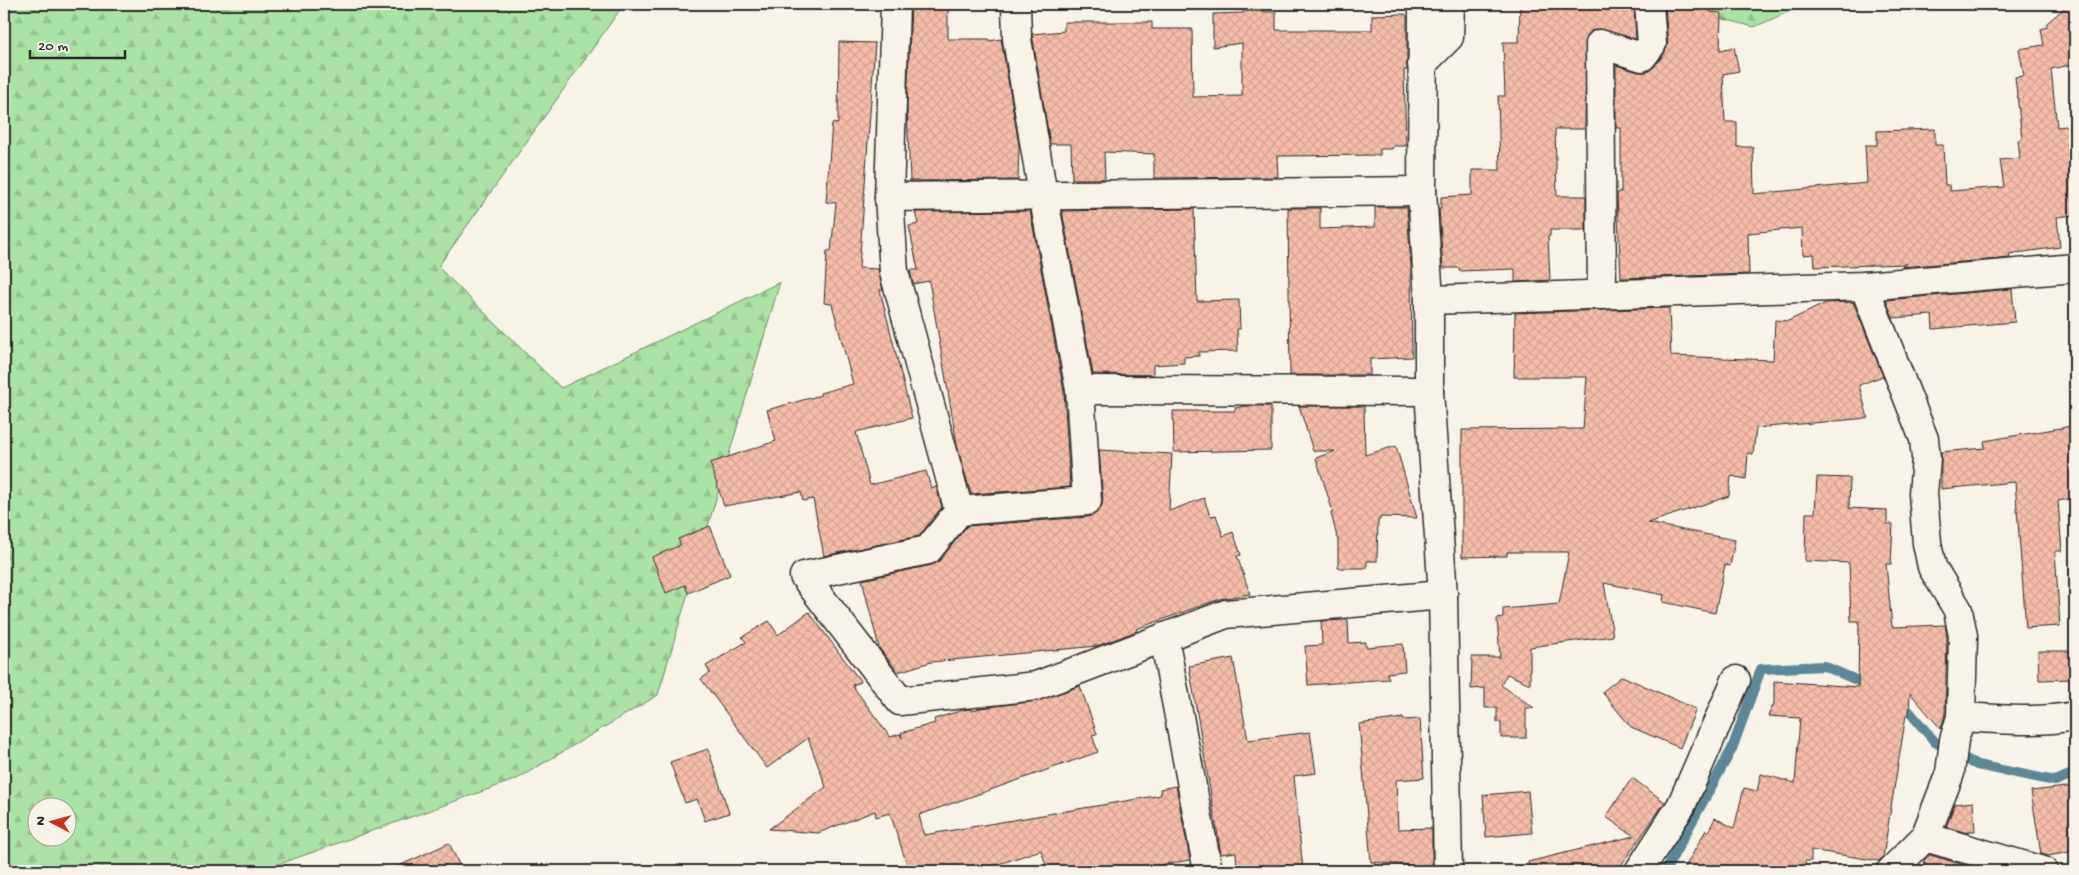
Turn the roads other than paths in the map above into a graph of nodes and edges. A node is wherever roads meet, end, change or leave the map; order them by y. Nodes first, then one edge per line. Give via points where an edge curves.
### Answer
1 (896, 4) edge
2 (1016, 4) edge
3 (1423, 4) edge
4 (1450, 4) edge
5 (1649, 4) edge
6 (1422, 64) junction
7 (1422, 191) junction
8 (1043, 195) junction
9 (888, 197) junction
10 (2075, 268) edge
11 (1864, 286) junction
12 (1602, 295) junction
13 (1429, 300) junction
14 (1080, 390) junction
15 (1430, 391) junction
16 (958, 511) junction
17 (1442, 595) junction
18 (1164, 637) junction
19 (1736, 680) dead end
20 (2075, 716) edge
21 (1957, 728) junction
22 (1925, 837) junction
23 (1208, 871) edge
24 (1448, 871) edge
25 (1639, 871) edge
26 (1891, 871) edge
27 (2043, 871) edge

1 - 9 street
2 - 8 street via 1017,39
3 - 6 street
4 - 6 street via 1449,37
5 - 12 street via 1652,44 1642,57 1600,44
6 - 7 street
7 - 8 street
7 - 13 street
8 - 9 street
8 - 14 street
9 - 16 street via 894,272
10 - 11 street
11 - 12 street
11 - 21 street via 1924,439 1923,494 1927,543 1932,567 1958,610 1964,636
12 - 13 street
13 - 15 street
14 - 15 street
14 - 16 street via 1087,501
15 - 17 street
16 - 18 street via 928,550 804,576 900,701 1036,686
17 - 18 street via 1226,614
17 - 24 street
18 - 23 street
19 - 25 street via 1681,806
20 - 21 street
21 - 22 street via 1950,773
22 - 26 street
22 - 27 street

